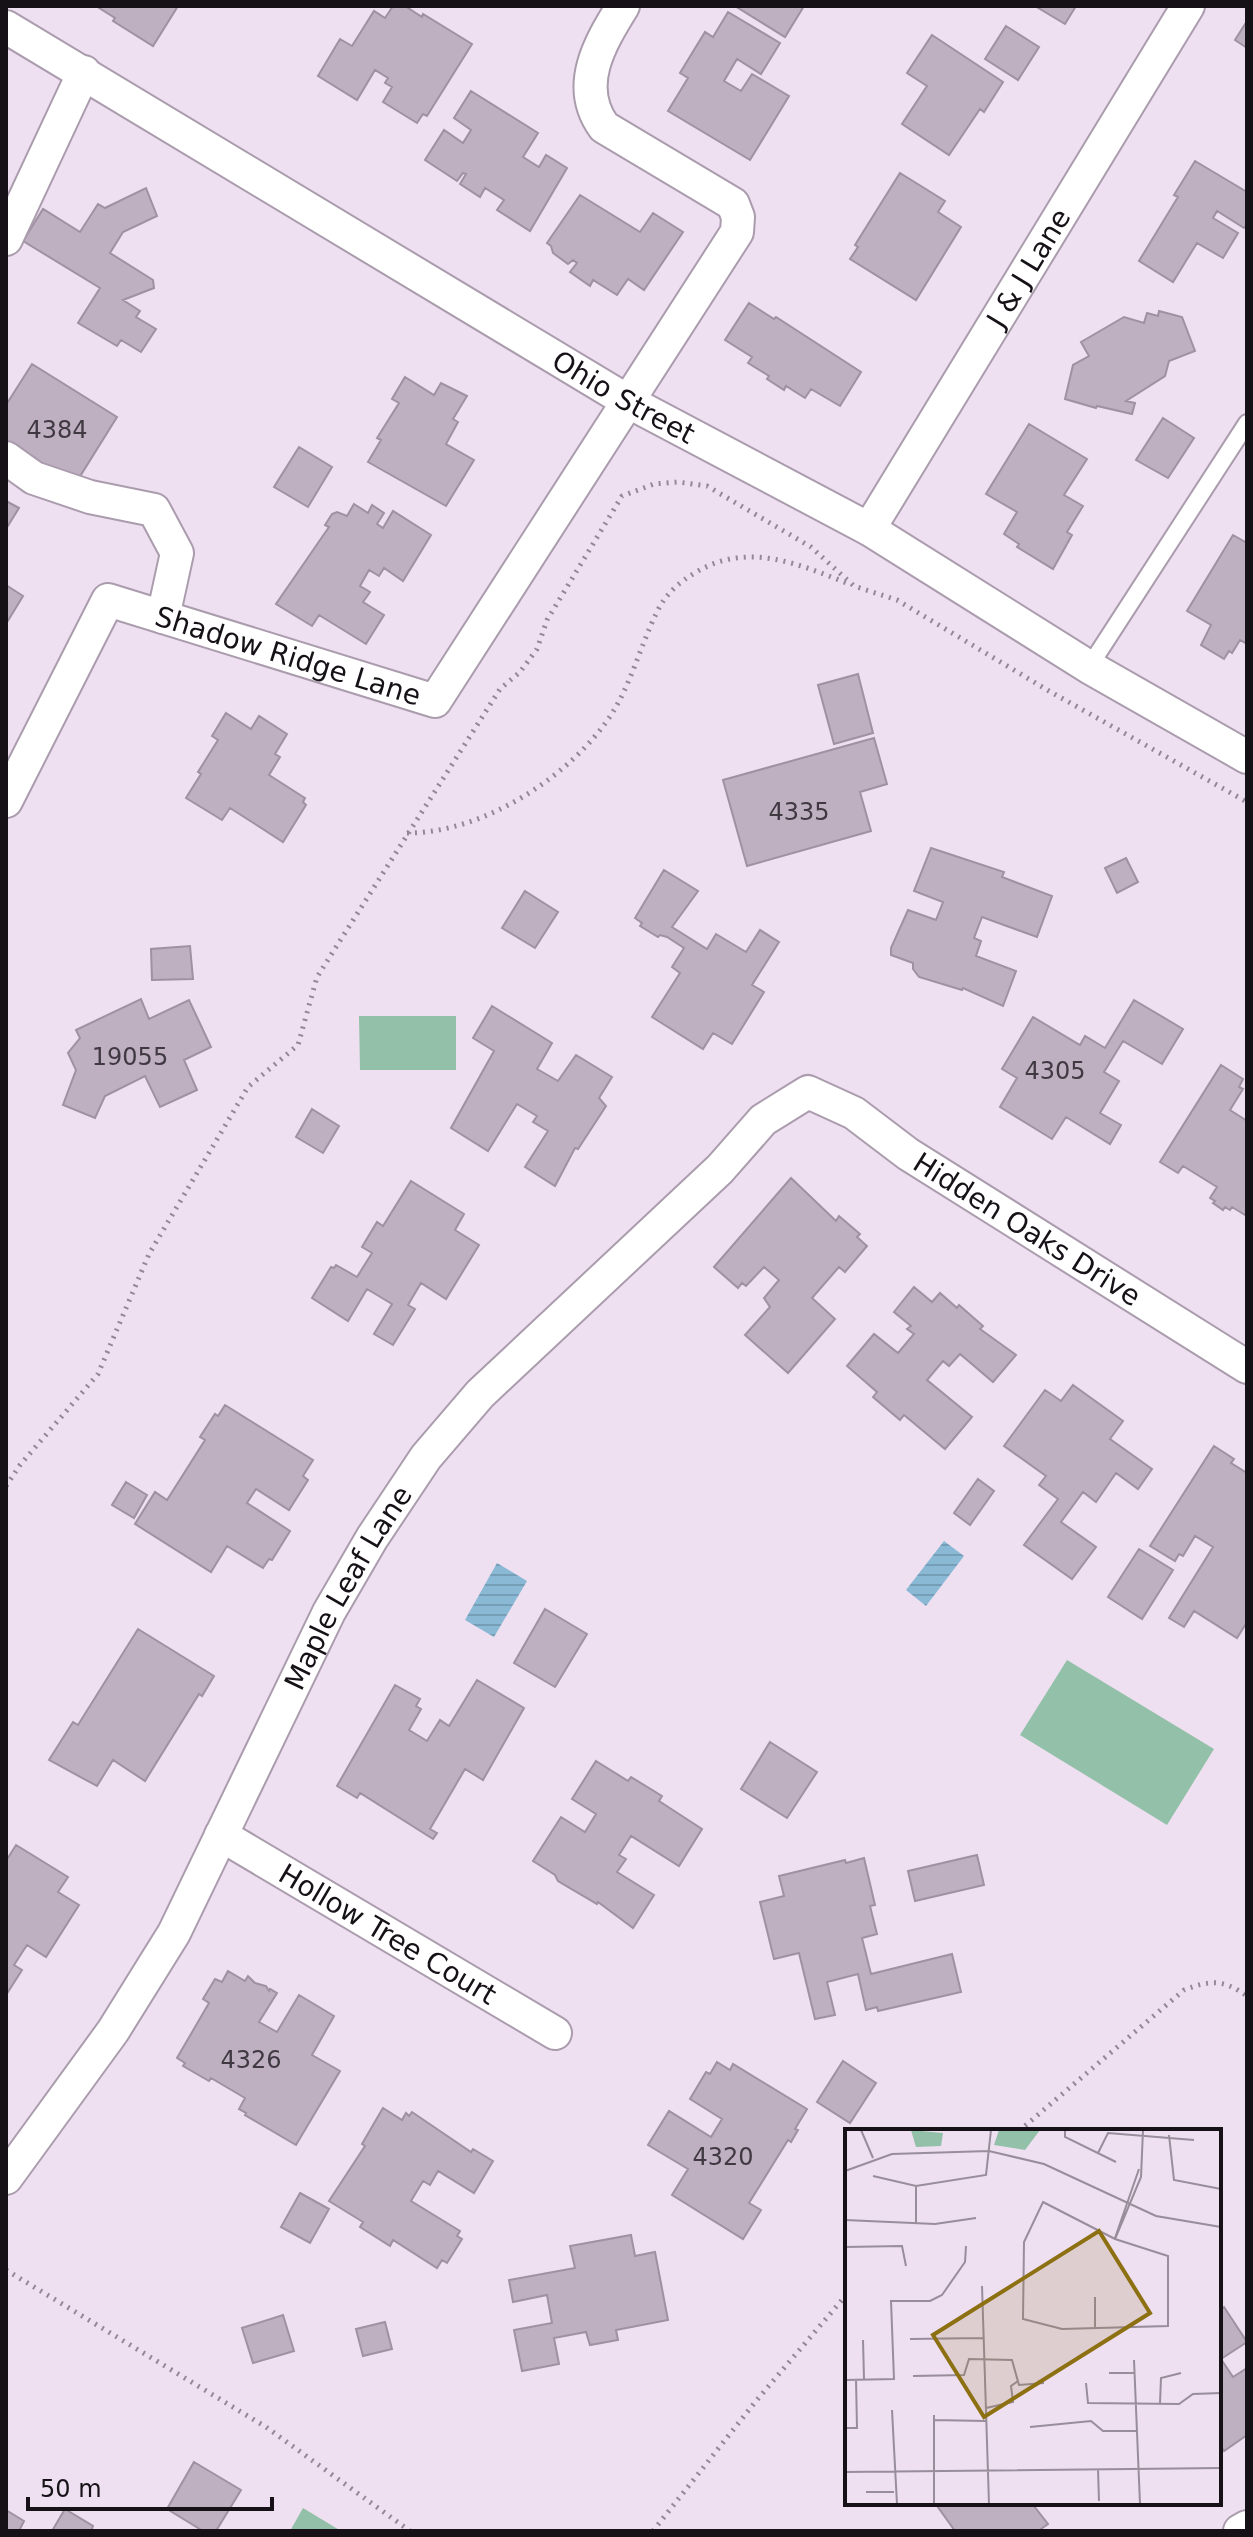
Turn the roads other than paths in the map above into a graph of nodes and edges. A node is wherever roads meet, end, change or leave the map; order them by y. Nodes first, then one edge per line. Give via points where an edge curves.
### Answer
1 (623, 6) edge
2 (1188, 6) edge
3 (6, 27) edge
4 (84, 72) junction
5 (6, 239) edge
6 (629, 402) junction
7 (1247, 423) edge
8 (6, 458) edge
9 (869, 529) junction
10 (163, 617) junction
11 (1089, 667) junction
12 (1247, 757) edge
13 (6, 801) edge
14 (808, 1092) joint
15 (1247, 1367) edge
16 (221, 1835) junction
17 (555, 2033) dead end
18 (6, 2178) edge
19 (1247, 2527) edge
20 (1240, 2531) edge

1 - 6 street via 594,61 589,83 594,114 604,127 733,204 738,217 737,232
2 - 9 street, J & J Lane
3 - 4 street, Ohio Street
4 - 5 street
4 - 6 street, Ohio Street
6 - 9 street, Ohio Street
6 - 10 street, Shadow Ridge Lane via 435,701
7 - 11 lane
8 - 10 street via 34,478 154,510 177,553
9 - 11 street, Ohio Street
10 - 13 street, Shadow Ridge Lane via 108,600
11 - 12 street, Ohio Street
14 - 15 street, Hidden Oaks Drive via 854,1113 908,1154
14 - 16 street, Maple Leaf Lane via 763,1120 720,1169 480,1394 426,1457 329,1612
16 - 17 street, Hollow Tree Court
16 - 18 street, Maple Leaf Lane via 174,1933 113,2031
19 - 20 street

